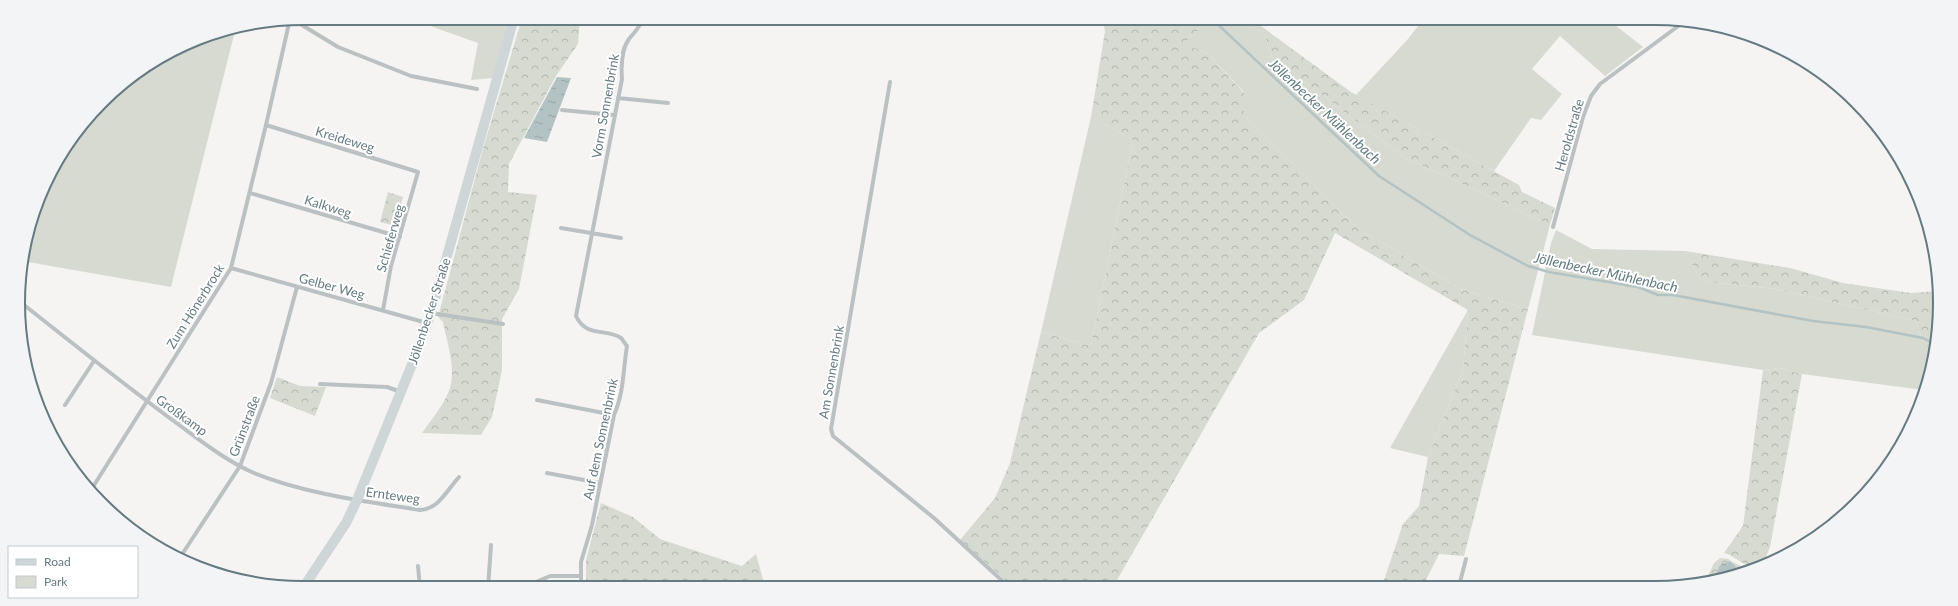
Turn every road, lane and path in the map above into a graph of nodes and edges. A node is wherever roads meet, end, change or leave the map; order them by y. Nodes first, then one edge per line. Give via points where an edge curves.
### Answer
1 (301, 25) edge
2 (512, 25) edge
3 (640, 25) edge
4 (289, 26) edge
5 (1678, 26) edge
6 (890, 82) dead end
7 (477, 89) dead end
8 (618, 98) junction
9 (668, 103) dead end
10 (562, 110) dead end
11 (614, 115) junction
12 (266, 125) junction
13 (418, 172) joint
14 (250, 193) junction
15 (598, 202) joint
16 (1553, 227) dead end
17 (561, 228) dead end
18 (592, 233) junction
19 (400, 238) junction
20 (621, 238) dead end
21 (231, 268) junction
22 (297, 287) junction
23 (25, 306) edge
24 (383, 310) junction
25 (429, 318) junction
26 (503, 324) dead end
27 (94, 361) junction
28 (320, 384) dead end
29 (401, 392) junction
30 (537, 400) dead end
31 (147, 402) junction
32 (65, 405) dead end
33 (614, 415) junction
34 (240, 466) junction
35 (547, 473) dead end
36 (459, 477) dead end
37 (600, 484) junction
38 (94, 486) edge
39 (357, 500) junction
40 (491, 545) dead end
41 (182, 553) edge
42 (1466, 559) dead end
43 (418, 566) dead end
44 (580, 576) junction
45 (308, 581) edge
46 (419, 581) edge
47 (488, 581) edge
48 (538, 581) edge
49 (580, 581) edge
50 (1002, 581) edge
51 (1460, 581) edge

1 - 7 street via 338,47 411,76
2 - 25 main road, Jöllenbecker Straße
3 - 8 street, Vorm Sonnenbrink via 629,39 621,60 622,79
4 - 12 street, Zum Hönerbrock
5 - 16 street, Heroldstraße via 1600,84 1591,96
6 - 50 street, Am Sonnenbrink via 831,429 833,436 944,528
8 - 9 street
8 - 11 street, Vorm Sonnenbrink
10 - 11 street
11 - 15 street, Vorm Sonnenbrink
12 - 13 street, Kreideweg
12 - 14 street, Zum Hönerbrock
13 - 19 street, Schieferweg
14 - 19 street, Kalkweg
14 - 21 street, Zum Hönerbrock
15 - 18 street, Auf dem Sonnenbrink
17 - 18 street
18 - 20 street
18 - 33 street, Auf dem Sonnenbrink via 576,316 585,328 621,338 627,346 624,379
19 - 24 street, Schieferweg via 391,266
21 - 22 street, Gelber Weg
21 - 31 street, Zum Hönerbrock
22 - 24 street, Gelber Weg
22 - 34 street, Grünstraße via 271,383
23 - 27 street, Großkamp
24 - 25 street, Gelber Weg
25 - 26 street, Gelber Weg
25 - 29 main road, Jöllenbecker Straße
27 - 31 street, Großkamp
27 - 32 street
28 - 29 street via 387,387
29 - 39 main road, Jöllenbecker Straße
30 - 33 street
31 - 34 street, Großkamp
31 - 38 street, Zum Hönerbrock
33 - 37 street, Auf dem Sonnenbrink
34 - 39 street, Großkamp via 308,490
34 - 41 street, Grünstraße
35 - 37 street
36 - 39 street, Ernteweg via 442,498 428,509
37 - 44 street, Auf dem Sonnenbrink
39 - 45 main road, Jöllenbecker Straße via 346,523
40 - 47 street
42 - 51 street
43 - 46 street
44 - 48 street via 550,576
44 - 49 street, Auf dem Sonnenbrink

